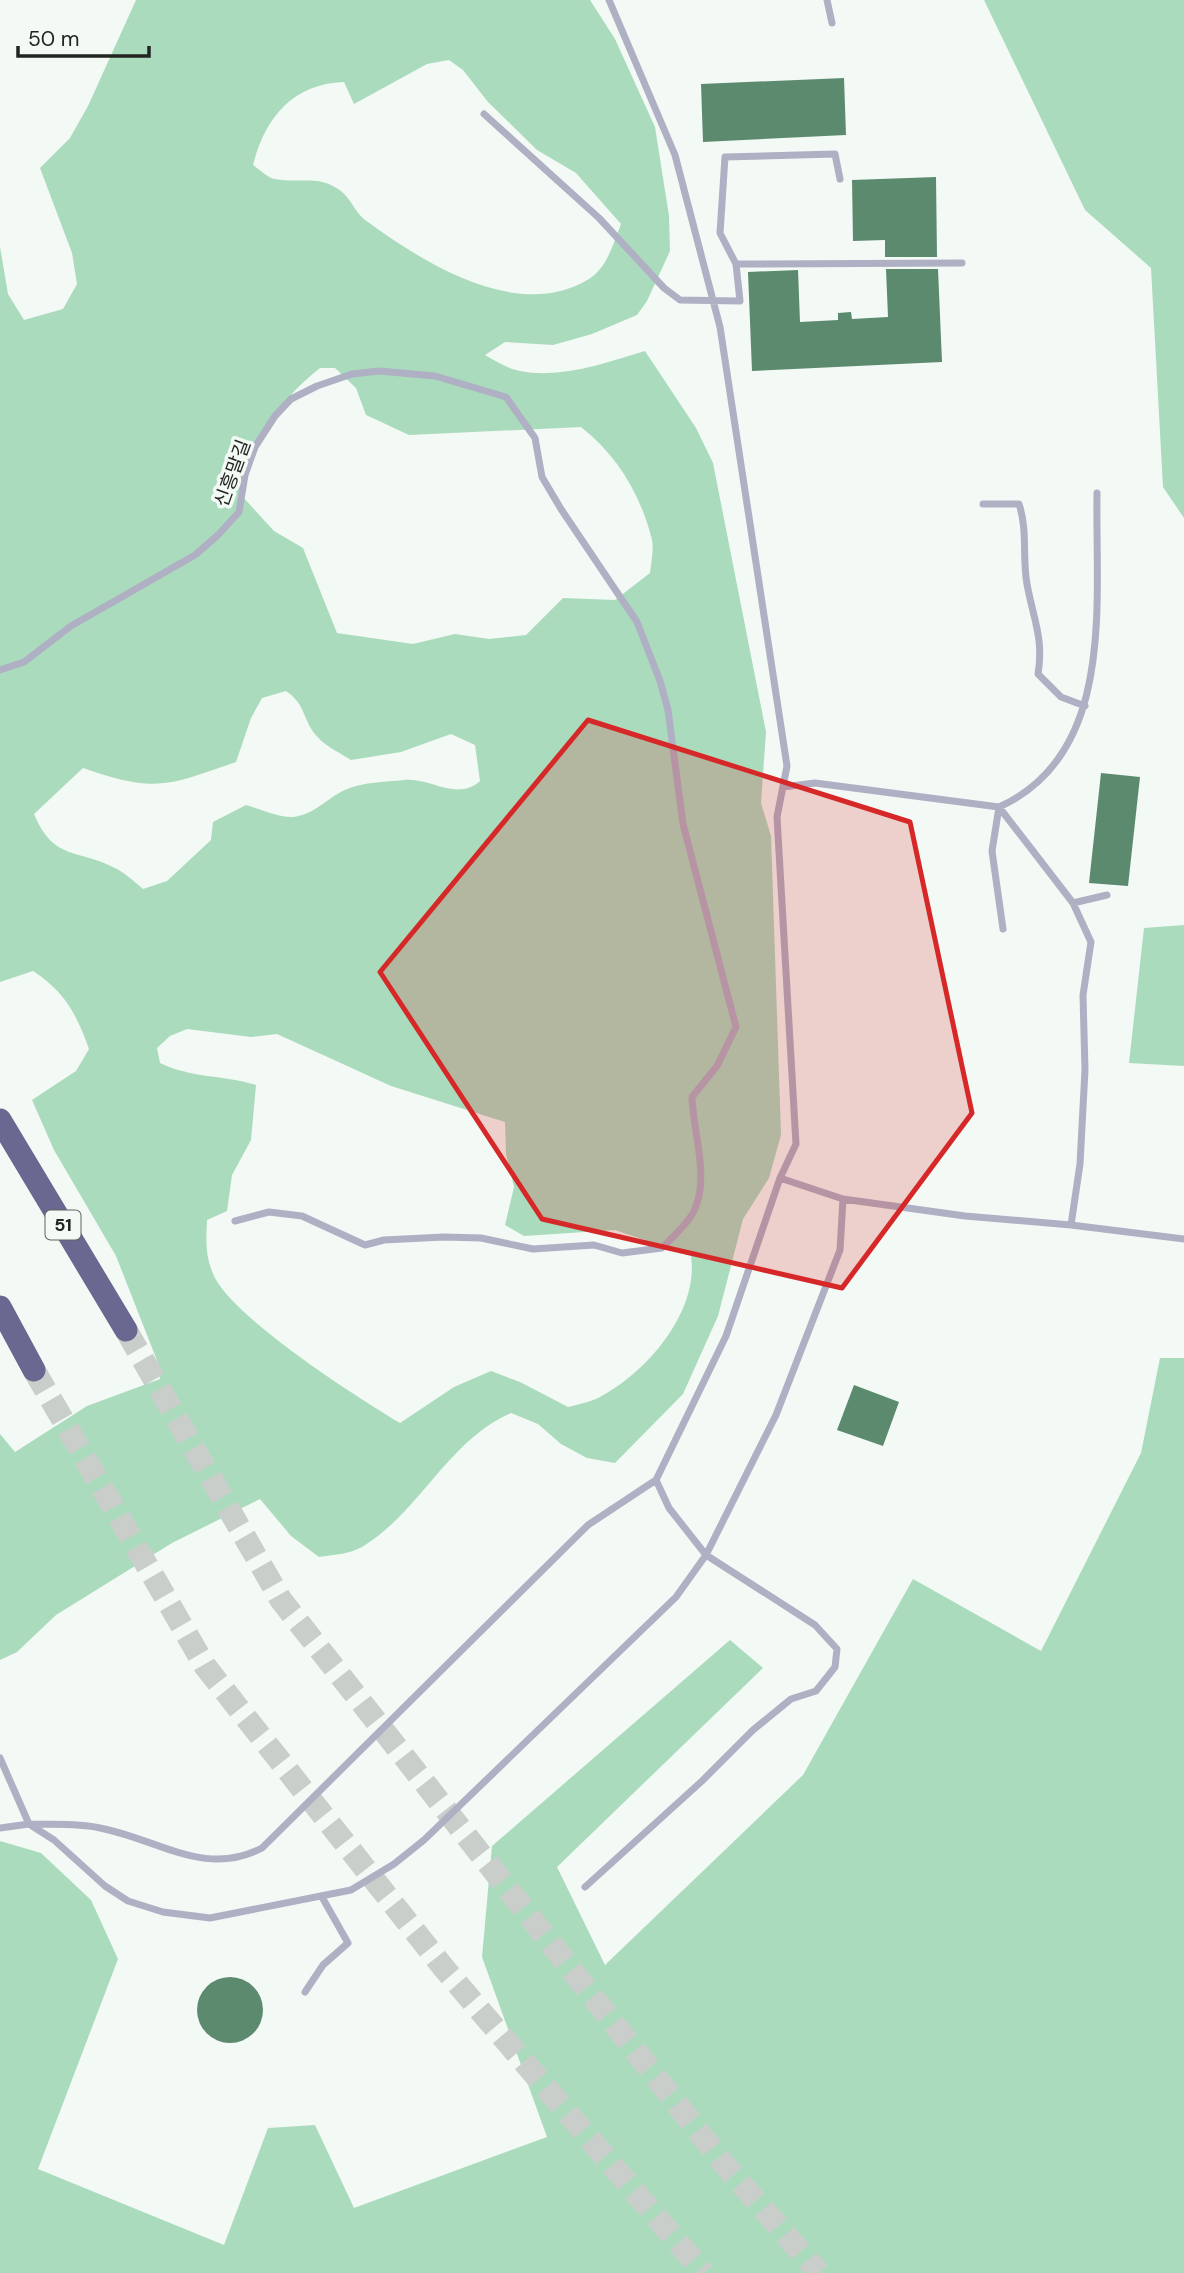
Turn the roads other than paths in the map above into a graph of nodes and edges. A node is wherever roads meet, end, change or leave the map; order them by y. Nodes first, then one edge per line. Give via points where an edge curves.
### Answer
1 (610, 0) edge
2 (827, 0) edge
3 (832, 23) dead end
4 (484, 114) dead end
5 (841, 179) dead end
6 (962, 262) dead end
7 (736, 264) junction
8 (713, 303) junction
9 (1097, 494) dead end
10 (983, 504) dead end
11 (0, 670) edge
12 (1085, 706) junction
13 (783, 787) junction
14 (999, 807) junction
15 (1107, 895) dead end
16 (1073, 903) junction
17 (1003, 929) dead end
18 (0, 1120) edge
19 (780, 1178) junction
20 (843, 1199) junction
21 (235, 1222) dead end
22 (1071, 1225) junction
23 (1184, 1239) edge
24 (0, 1307) edge
25 (127, 1330) tunnel mouth
26 (34, 1370) tunnel mouth
27 (656, 1480) junction
28 (706, 1555) junction
29 (0, 1758) edge
30 (29, 1824) junction
31 (0, 1828) edge
32 (585, 1887) dead end
33 (321, 1897) junction
34 (305, 1992) dead end

1 - 8 lane via 675,155
2 - 3 lane
4 - 8 lane via 599,218 664,288 680,300
5 - 7 lane via 835,154 725,157 720,233
6 - 7 lane
7 - 8 lane via 740,301
8 - 13 lane via 745,480 785,752
9 - 12 lane via 1095,661
10 - 12 lane via 1019,504 1027,550 1026,582 1042,649 1038,674 1061,697
11 - 21 lane, 신흥말길 via 23,663 71,626 195,555 218,535 239,512 255,447 291,399 352,374 379,371 435,376 506,397 535,438 542,477 637,622 668,710 682,824 736,1027 717,1066 692,1097 699,1165 694,1212 662,1248 622,1253 594,1245 533,1249 481,1238 365,1244 302,1216 269,1212
12 - 14 lane via 1066,750 1025,795
13 - 14 lane via 815,783
13 - 19 lane via 777,817 796,1144
14 - 16 lane
14 - 17 lane via 992,851
15 - 16 lane
16 - 22 lane via 1091,942 1083,995 1080,1164
18 - 25 highway, 51
19 - 20 lane
19 - 27 lane via 726,1336
20 - 22 lane
20 - 28 lane via 840,1250 776,1415
22 - 23 lane
24 - 26 highway
27 - 28 lane via 669,1508
27 - 30 lane via 588,1525 262,1848 243,1858 218,1861 100,1828
28 - 32 lane via 815,1625 836,1649 835,1667 816,1691 792,1699 753,1730
28 - 33 lane via 676,1597 424,1840 351,1890
29 - 30 lane
30 - 31 lane
30 - 33 lane via 105,1886 128,1901 163,1912 210,1918
33 - 34 lane via 348,1943 323,1965

